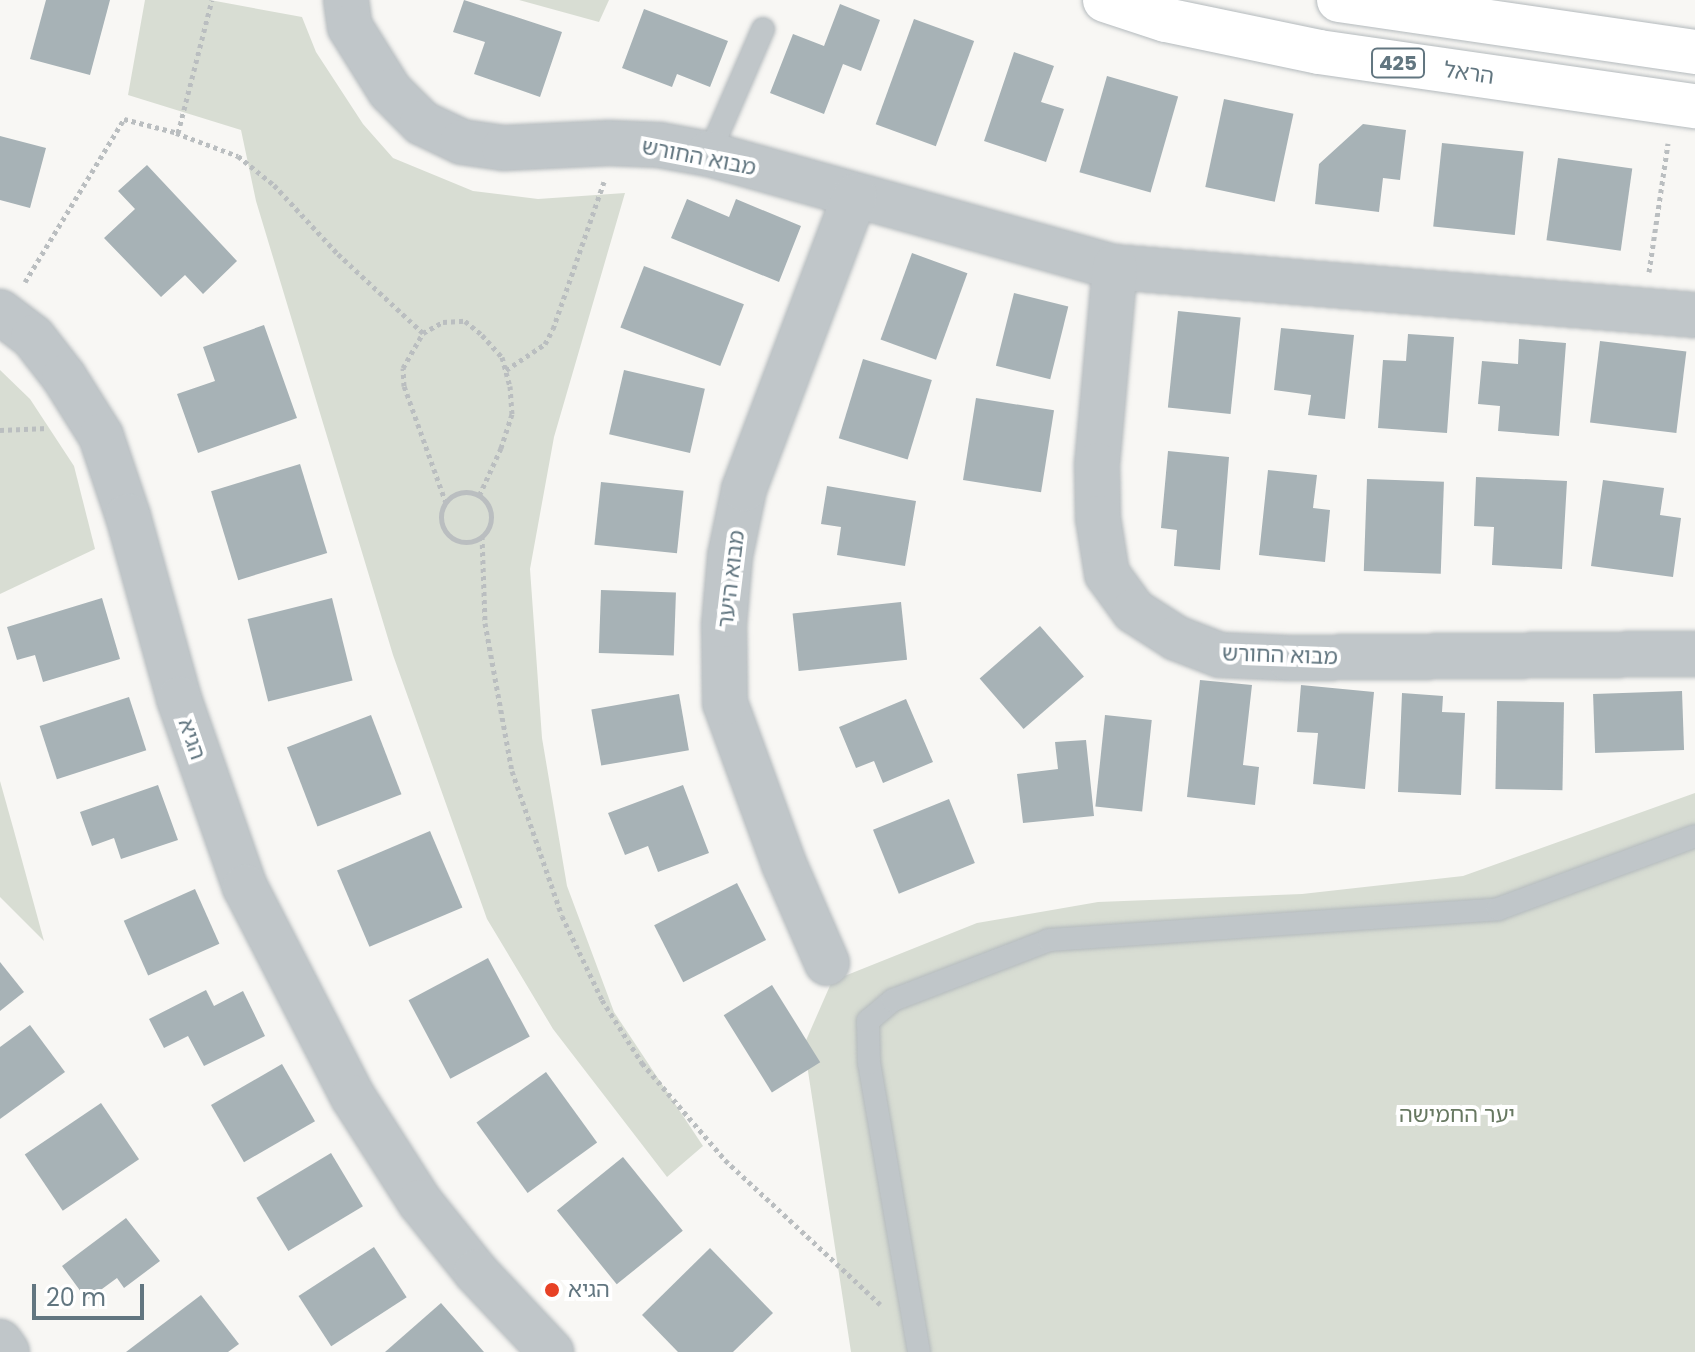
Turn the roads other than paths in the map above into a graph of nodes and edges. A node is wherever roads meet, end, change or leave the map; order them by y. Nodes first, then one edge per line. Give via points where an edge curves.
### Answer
1 (346, 0) edge
2 (1105, 0) edge
3 (1339, 0) edge
4 (763, 29) dead end
5 (1695, 52) edge
6 (1684, 104) edge
7 (709, 154) junction
8 (855, 196) junction
9 (1115, 267) junction
10 (2, 314) edge
11 (1695, 315) edge
12 (1695, 654) edge
13 (1695, 836) edge
14 (827, 963) dead end
15 (0, 1342) edge
16 (918, 1344) edge
17 (7, 1352) edge
18 (551, 1352) edge

1 - 7 street, מבוא החורש via 350,27 390,91 422,123 462,142 504,148 659,145
2 - 6 main road, הראל / 425 via 1179,23 1319,52
3 - 5 main road
4 - 7 lane
7 - 8 street, מבוא החורש
8 - 9 street, מבוא החורש
8 - 14 street, מבוא היער via 744,489 730,556 724,625 725,703
9 - 11 street, מבוא החורש
9 - 12 street, מבוא החורש via 1097,465 1098,518 1107,574 1134,611 1176,638 1220,655
10 - 18 street, הגיא via 33,337 101,436 179,699 245,887 353,1097 420,1202
13 - 16 lane via 1498,909 1049,940 893,1000 868,1021 869,1063
15 - 17 street

